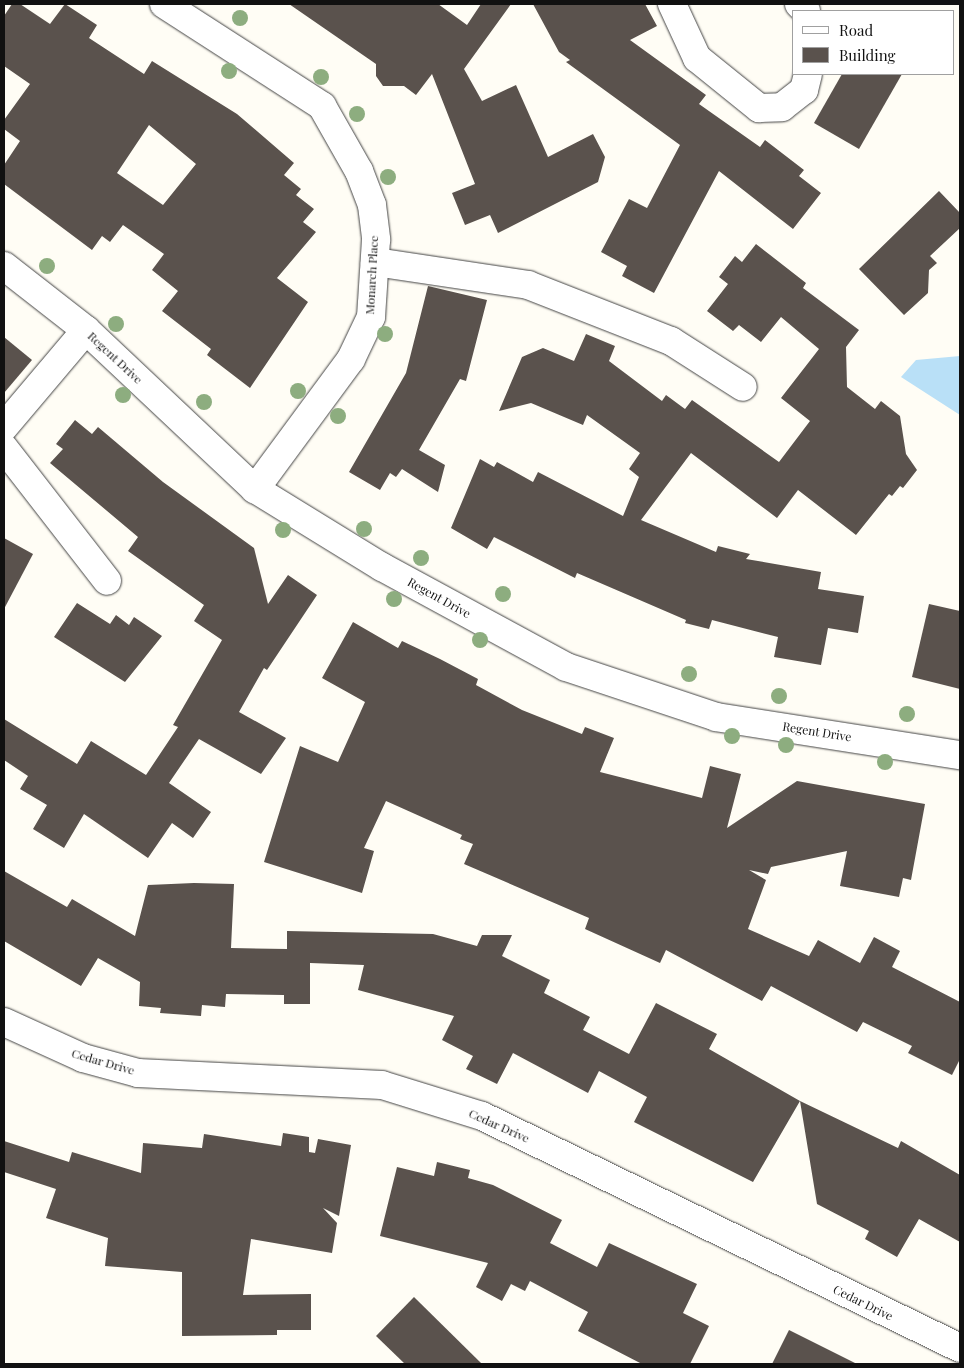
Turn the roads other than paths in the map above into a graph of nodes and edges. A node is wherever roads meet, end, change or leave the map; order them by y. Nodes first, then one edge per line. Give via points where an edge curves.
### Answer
1 (164, 4) edge
2 (672, 4) edge
3 (808, 75) edge
4 (375, 262) junction
5 (4, 266) edge
6 (86, 330) junction
7 (743, 386) dead end
8 (4, 427) edge
9 (4, 448) edge
10 (255, 488) junction
11 (107, 581) dead end
12 (960, 755) edge
13 (4, 1022) edge
14 (960, 1348) edge

1 - 4 street, Monarch Place via 322,106 359,171 372,204
2 - 3 street via 697,58 759,108 782,107 804,90
4 - 7 street via 528,286 670,341
4 - 10 street, Monarch Place via 371,318 352,359
5 - 6 street, Regent Drive
6 - 8 street
6 - 10 street, Regent Drive
9 - 11 street
10 - 12 street, Regent Drive via 382,567 566,667 716,717
13 - 14 street, Cedar Drive via 83,1058 138,1073 382,1085 482,1116

